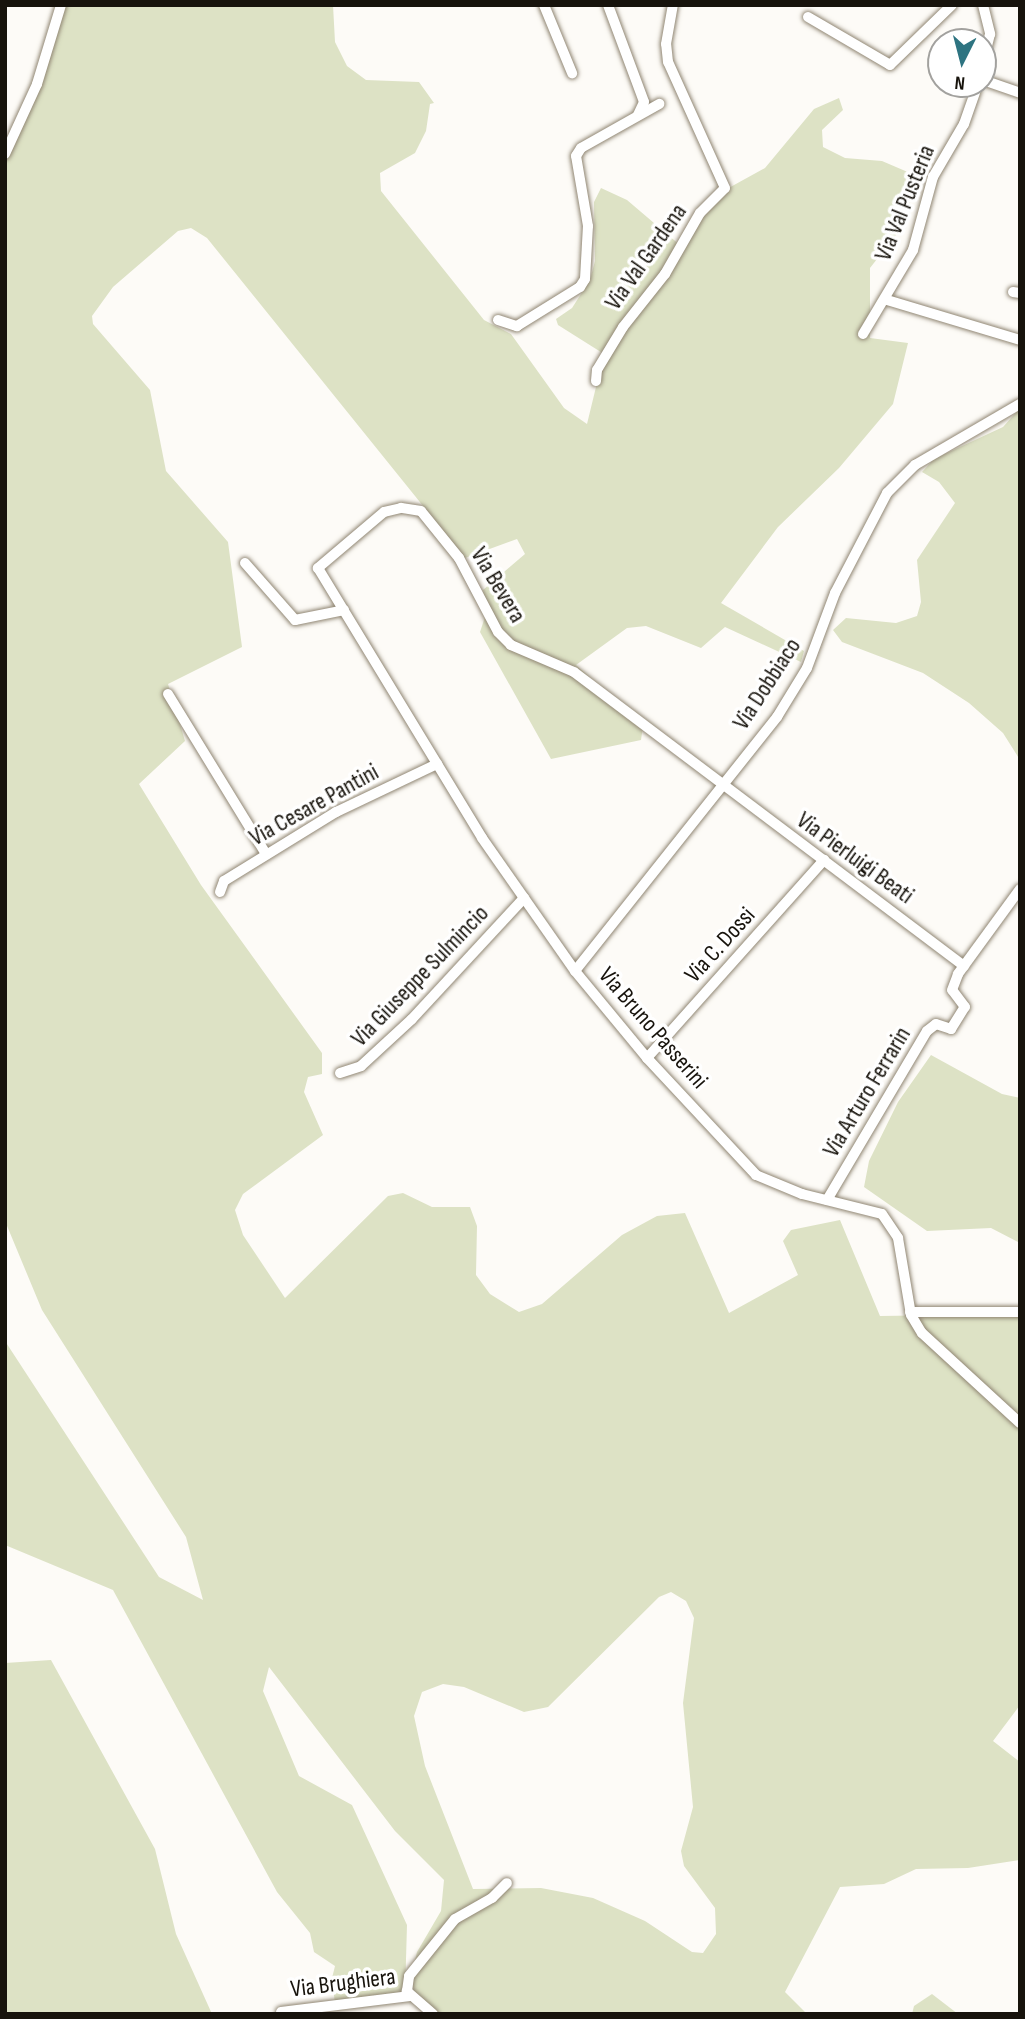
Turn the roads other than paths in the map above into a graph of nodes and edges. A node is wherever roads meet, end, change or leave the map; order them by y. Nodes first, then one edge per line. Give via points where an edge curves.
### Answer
1 (61, 5) edge
2 (544, 5) edge
3 (608, 5) edge
4 (673, 5) edge
5 (952, 5) edge
6 (983, 5) edge
7 (807, 17) dead end
8 (989, 28) edge
9 (572, 73) dead end
10 (997, 85) edge
11 (1020, 93) edge
12 (973, 98) edge
13 (659, 104) dead end
14 (637, 116) junction
15 (5, 154) edge
16 (887, 300) junction
17 (498, 320) dead end
18 (863, 334) dead end
19 (1020, 340) edge
20 (596, 381) dead end
21 (1020, 404) edge
22 (245, 563) dead end
23 (318, 568) joint
24 (344, 610) junction
25 (168, 694) dead end
26 (437, 764) junction
27 (721, 784) junction
28 (266, 854) junction
29 (824, 860) junction
30 (1020, 889) edge
31 (220, 892) dead end
32 (524, 898) junction
33 (964, 966) junction
34 (575, 971) junction
35 (647, 1058) junction
36 (340, 1073) dead end
37 (827, 1200) junction
38 (910, 1312) junction
39 (1020, 1312) edge
40 (1020, 1423) edge
41 (507, 1883) dead end
42 (410, 1996) junction
43 (281, 2012) dead end
44 (433, 2014) edge

1 - 15 street via 37,84
2 - 9 street
3 - 14 street via 644,102
4 - 20 street, Via Val Gardena via 666,44 668,62 724,192 700,213 665,274 623,327 597,370
5 - 7 street via 890,65
6 - 8 street
10 - 11 street
12 - 16 street, Via Val Pusteria via 964,124 941,159 913,250
13 - 14 street
14 - 17 street via 581,148 576,156 588,226 585,279 580,287 517,326
16 - 18 street, Via Val Pusteria
16 - 19 street
21 - 27 street, Via Dobbiaco via 915,464 887,493 835,593 807,668 777,717
22 - 24 street via 295,620
23 - 24 street, Via Bruno Passerini
23 - 27 street, Via Bevera via 384,512 401,508 421,511 459,558 498,632 511,645 574,672
24 - 26 street, Via Bruno Passerini
25 - 28 street
26 - 28 street, Via Cesare Pantini via 336,812
26 - 32 street, Via Bruno Passerini
27 - 29 street, Via Pierluigi Beati
27 - 34 street, Via Dobbiaco
28 - 31 street, Via Cesare Pantini via 224,881
29 - 33 street, Via Pierluigi Beati
29 - 35 street, Via C. Dossi
30 - 33 street, Via Arturo Ferrarin
32 - 34 street, Via Bruno Passerini
32 - 36 street, Via Giuseppe Sulmincio via 412,1019 361,1066
33 - 37 street, Via Arturo Ferrarin via 952,990 965,1007 951,1029 936,1024 927,1031
34 - 35 street, Via Bruno Passerini
35 - 37 street, Via Bruno Passerini via 756,1175
37 - 38 street, Via Bruno Passerini via 867,1207 890,1223 902,1253
38 - 39 street
38 - 40 street, Via Bruno Passerini via 922,1334
41 - 42 street, Via Brughiera via 492,1898 455,1919 409,1976
42 - 43 street, Via Brughiera
42 - 44 street, Via Brughiera

